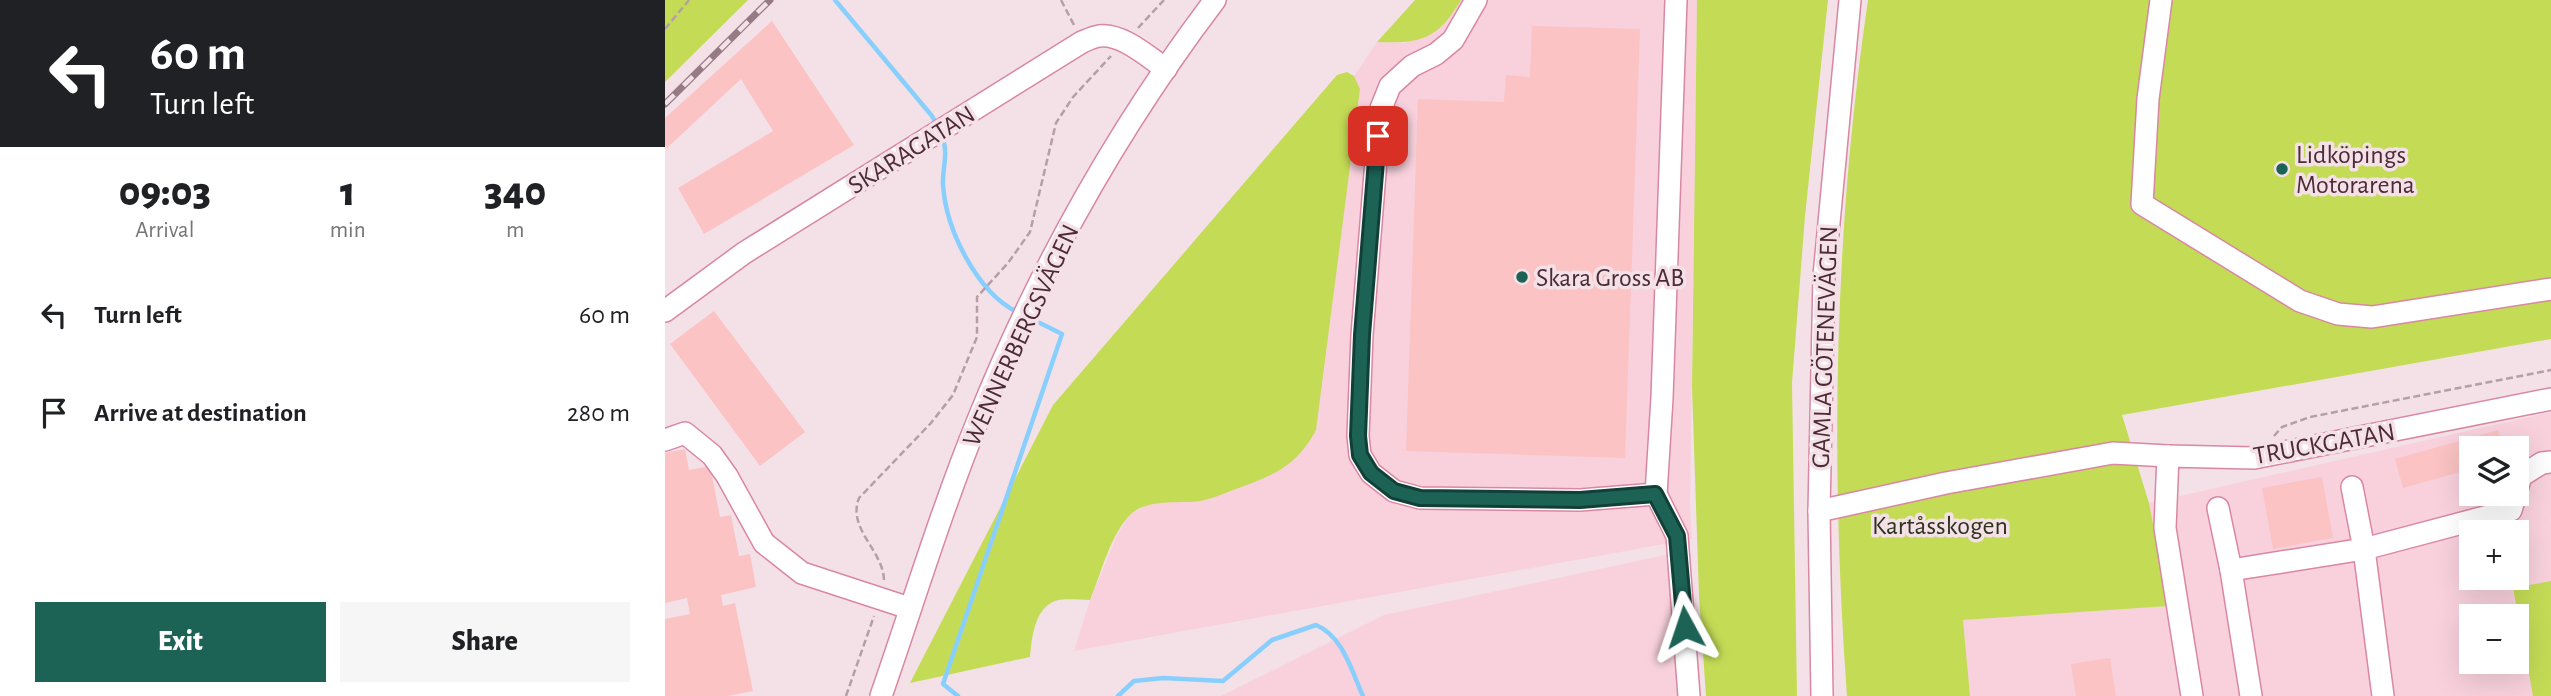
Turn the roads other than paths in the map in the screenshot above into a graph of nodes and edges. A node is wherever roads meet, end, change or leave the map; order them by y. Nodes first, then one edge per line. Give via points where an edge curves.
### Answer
1 (1215, 0) edge
2 (1476, 0) edge
3 (1676, 0) edge
4 (1850, 0) edge
5 (2161, 0) edge
6 (1166, 69) junction
7 (2551, 289) edge
8 (665, 311) edge
9 (2551, 399) edge
10 (665, 440) edge
11 (2168, 456) junction
12 (2551, 461) edge
13 (2529, 471) edge
14 (2352, 487) dead end
15 (1655, 494) junction
16 (2512, 506) edge
17 (2218, 508) dead end
18 (1819, 511) junction
19 (2364, 548) junction
20 (2231, 570) junction
21 (909, 608) junction
22 (881, 696) edge
23 (1689, 696) edge
24 (1822, 696) edge
25 (2192, 696) edge
26 (2251, 696) edge
27 (2383, 696) edge

1 - 6 street, WENNERBERGSVÄGEN
2 - 15 street via 1453,40 1390,86 1380,111 1362,335 1360,455 1371,473 1394,491 1420,498 1580,500
3 - 15 street
4 - 18 street, GAMLA GÖTENEVÄGEN via 1824,276
5 - 7 street via 2148,99 2142,204 2300,301 2338,314 2372,317
6 - 8 street, SKARAGATAN via 1124,42 1099,36 1082,41 744,253
6 - 21 street, WENNERBERGSVÄGEN via 1120,138 1016,333 950,491
9 - 11 street, TRUCKGATAN via 2268,456
10 - 21 street via 684,433 712,455 764,544 802,573
11 - 18 street, TRUCKGATAN via 2113,453
11 - 25 street via 2165,528
12 - 13 street
14 - 19 street
15 - 23 street via 1677,536
16 - 19 street via 2511,510
17 - 20 street
18 - 24 street, GAMLA GÖTENEVÄGEN
19 - 20 street
19 - 27 street
20 - 26 street
21 - 22 street, WENNERBERGSVÄGEN

